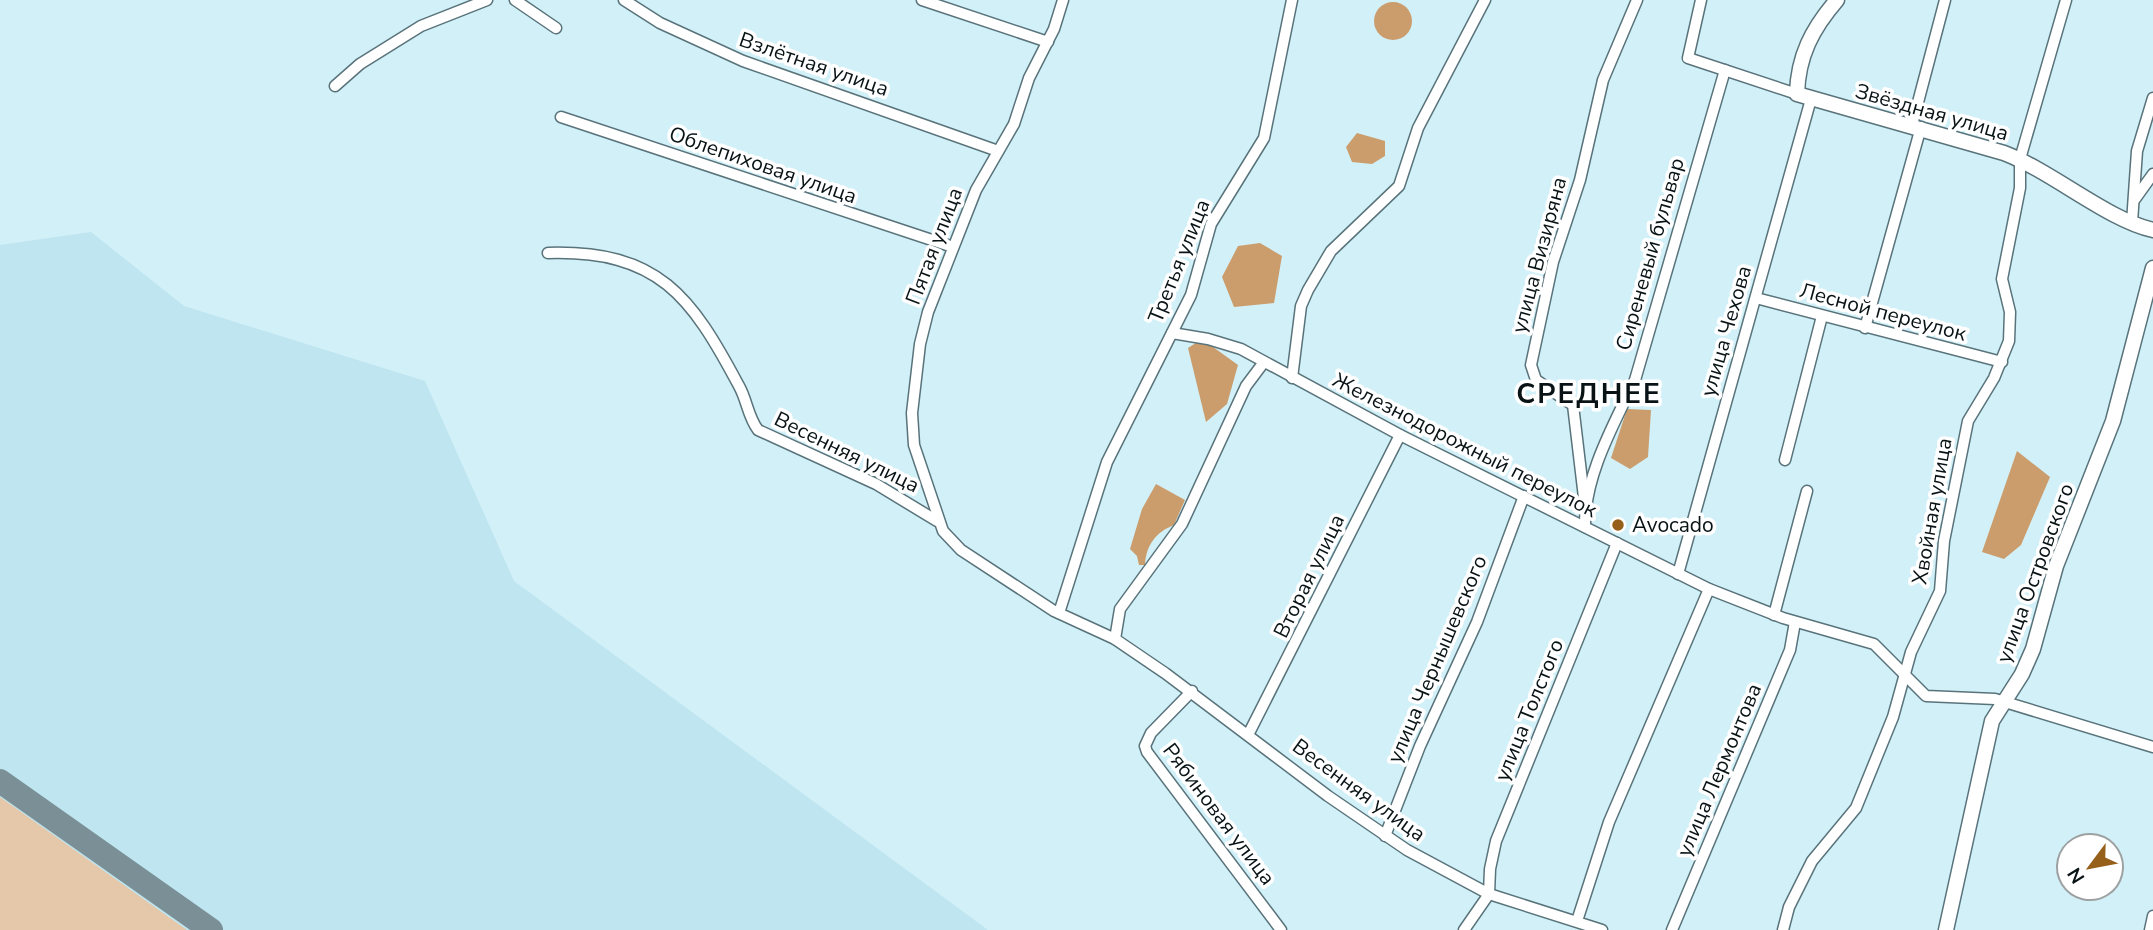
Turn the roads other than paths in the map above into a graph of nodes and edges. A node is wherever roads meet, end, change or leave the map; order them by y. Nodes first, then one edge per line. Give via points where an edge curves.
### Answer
1 (487, 0) edge
2 (515, 0) edge
3 (624, 0) edge
4 (922, 0) edge
5 (1063, 0) edge
6 (1292, 0) edge
7 (1485, 0) edge
8 (1637, 0) edge
9 (1702, 0) edge
10 (1837, 0) edge
11 (1945, 0) edge
12 (2066, 0) edge
13 (556, 28) dead end
14 (1048, 42) junction
15 (1725, 70) junction
16 (335, 86) dead end
17 (1804, 97) junction
18 (2153, 98) edge
19 (561, 117) dead end
20 (1916, 126) junction
21 (999, 151) junction
22 (2020, 159) junction
23 (2153, 174) edge
24 (2135, 199) junction
25 (2132, 222) junction
26 (2153, 230) edge
27 (953, 247) junction
28 (548, 253) dead end
29 (2153, 268) edge
30 (1756, 298) junction
31 (1822, 316) junction
32 (1865, 328) junction
33 (1172, 333) junction
34 (1264, 362) junction
35 (2002, 362) junction
36 (1292, 378) junction
37 (1400, 435) junction
38 (1785, 460) dead end
39 (1807, 491) dead end
40 (1524, 496) junction
41 (1585, 506) junction
42 (937, 521) junction
43 (1585, 527) junction
44 (1617, 543) junction
45 (1678, 574) junction
46 (1709, 589) junction
47 (1059, 613) junction
48 (1774, 615) junction
49 (1795, 622) junction
50 (1115, 639) junction
51 (1903, 674) junction
52 (1192, 691) junction
53 (2003, 701) junction
54 (1249, 733) junction
55 (2153, 747) edge
56 (1385, 836) junction
57 (1489, 894) junction
58 (2153, 916) edge
59 (1577, 921) junction
60 (1281, 930) edge
61 (1464, 930) edge
62 (1602, 930) edge
63 (1672, 930) edge
64 (1783, 930) edge
65 (1946, 930) edge
66 (2150, 930) edge

1 - 16 street via 421,26 360,64
2 - 13 street
3 - 21 street, Взлётная улица via 660,23 743,61
4 - 14 street
5 - 14 street, Пятая улица
6 - 33 street, Третья улица via 1264,138 1211,224 1196,281
7 - 36 street via 1418,128 1399,186 1337,244 1308,290 1299,317
8 - 41 street, улица Визиряна via 1603,80 1580,180 1553,262 1531,365 1536,380 1573,405
9 - 15 street, Звёздная улица via 1688,58
10 - 17 street via 1805,48 1798,76
11 - 20 street
12 - 22 street, Хвойная улица
14 - 21 street, Пятая улица
15 - 17 street, Звёздная улица
15 - 41 street, Сиреневый бульвар via 1635,380 1613,422
17 - 20 street, Звёздная улица
17 - 30 street, улица Чехова
18 - 24 street via 2137,151
19 - 27 street, Облепиховая улица
20 - 22 street, Звёздная улица
20 - 32 street
21 - 27 street, Пятая улица
22 - 25 street, Звёздная улица
22 - 35 street, Хвойная улица via 2020,188 2002,279 2012,326
23 - 24 street
24 - 25 street
25 - 26 street, Звёздная улица
27 - 42 street, Пятая улица via 923,328 912,412 917,461
28 - 42 street, Весенняя улица via 578,252 655,273 697,314 742,391 758,430 876,484
29 - 53 street, улица Островского via 2113,421 2056,566 2028,662
30 - 31 street, Лесной переулок
30 - 45 street, улица Чехова
31 - 32 street, Лесной переулок
31 - 38 street
32 - 35 street, Лесной переулок
33 - 34 street, Железнодорожный переулок via 1225,343
33 - 47 street, Третья улица via 1107,462
34 - 36 street, Железнодорожный переулок
34 - 50 street via 1246,386 1182,524 1120,609
35 - 51 street, Хвойная улица via 1968,421 1944,541 1940,591
36 - 37 street, Железнодорожный переулок
37 - 40 street, Железнодорожный переулок
37 - 54 street, Вторая улица
39 - 48 street
40 - 43 street, Железнодорожный переулок
40 - 56 street, улица Чернышевского via 1477,622
41 - 43 street, Сиреневый бульвар
42 - 47 street, Весенняя улица via 961,550
43 - 44 street, Железнодорожный переулок
44 - 45 street, Железнодорожный переулок
44 - 57 street, улица Толстого via 1496,841
45 - 46 street, Железнодорожный переулок
46 - 48 street, Железнодорожный переулок
46 - 59 street via 1609,822
47 - 50 street, Весенняя улица
48 - 49 street, Железнодорожный переулок
49 - 51 street, Железнодорожный переулок via 1874,644
49 - 63 street, улица Лермонтова via 1786,661
50 - 52 street, Весенняя улица
51 - 53 street, Железнодорожный переулок via 1919,692 1933,698
51 - 64 street, Хвойная улица via 1893,717 1856,808 1812,861
52 - 54 street, Весенняя улица
52 - 60 street, Рябиновая улица via 1147,739 1147,752
53 - 55 street, Железнодорожный переулок
53 - 65 street, улица Островского via 1985,745
54 - 56 street, Весенняя улица
56 - 57 street, Весенняя улица
57 - 59 street, Весенняя улица
57 - 61 street
58 - 66 street
59 - 62 street, Весенняя улица

